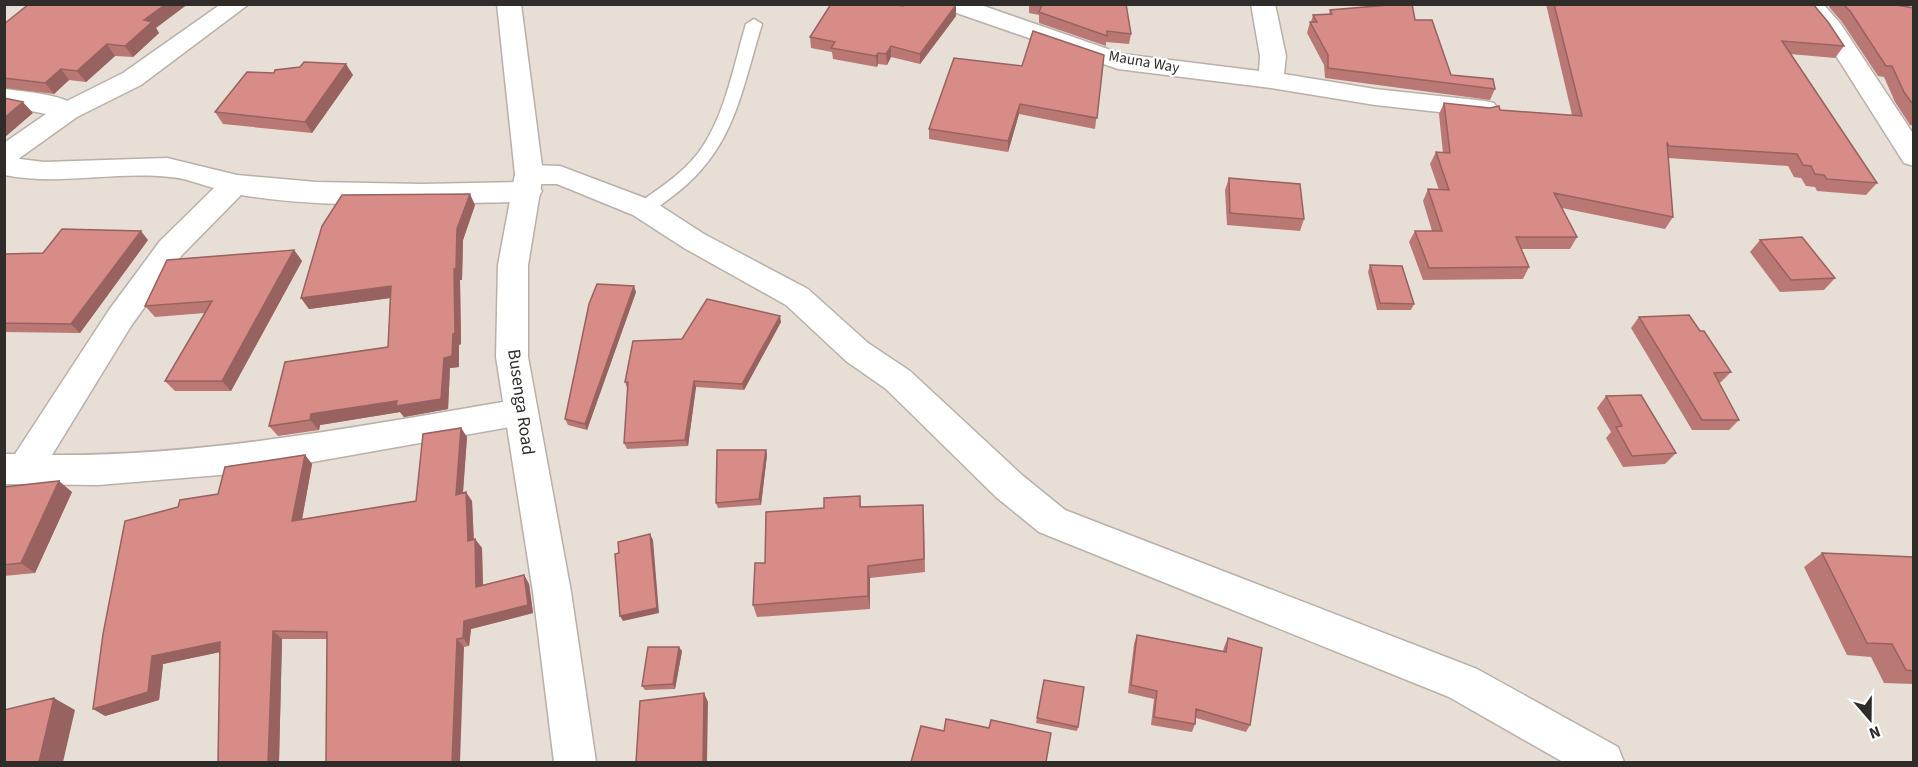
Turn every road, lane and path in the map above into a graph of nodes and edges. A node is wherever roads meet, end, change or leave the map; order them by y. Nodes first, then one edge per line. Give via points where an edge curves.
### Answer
1 (237, 4) edge
2 (509, 4) edge
3 (953, 4) edge
4 (1263, 4) edge
5 (1819, 5) edge
6 (754, 24) dead end
7 (1270, 80) junction
8 (4, 97) edge
9 (1485, 110) edge
10 (68, 111) junction
11 (4, 156) edge
12 (1914, 157) edge
13 (4, 166) edge
14 (528, 182) junction
15 (235, 184) junction
16 (643, 208) junction
17 (521, 413) junction
18 (15, 469) edge
19 (575, 762) edge
20 (1603, 762) edge

1 - 10 street via 132,79
2 - 14 street, Busenga Road
3 - 7 street, Mauna Way via 1118,61
4 - 7 street via 1273,56
5 - 12 street
6 - 16 lane via 716,139 703,159
7 - 9 street, Mauna Way via 1339,93
8 - 10 street
10 - 11 street
13 - 15 street via 35,171 168,167 196,171
14 - 15 street via 441,195 338,193
14 - 16 street via 560,175
14 - 17 street, Busenga Road via 513,265 512,357
15 - 18 street via 171,248
16 - 20 street via 694,241 797,297 857,352 898,380 1009,486 1052,521 1463,683
17 - 18 street via 256,458 98,470
17 - 19 street, Busenga Road via 552,592

